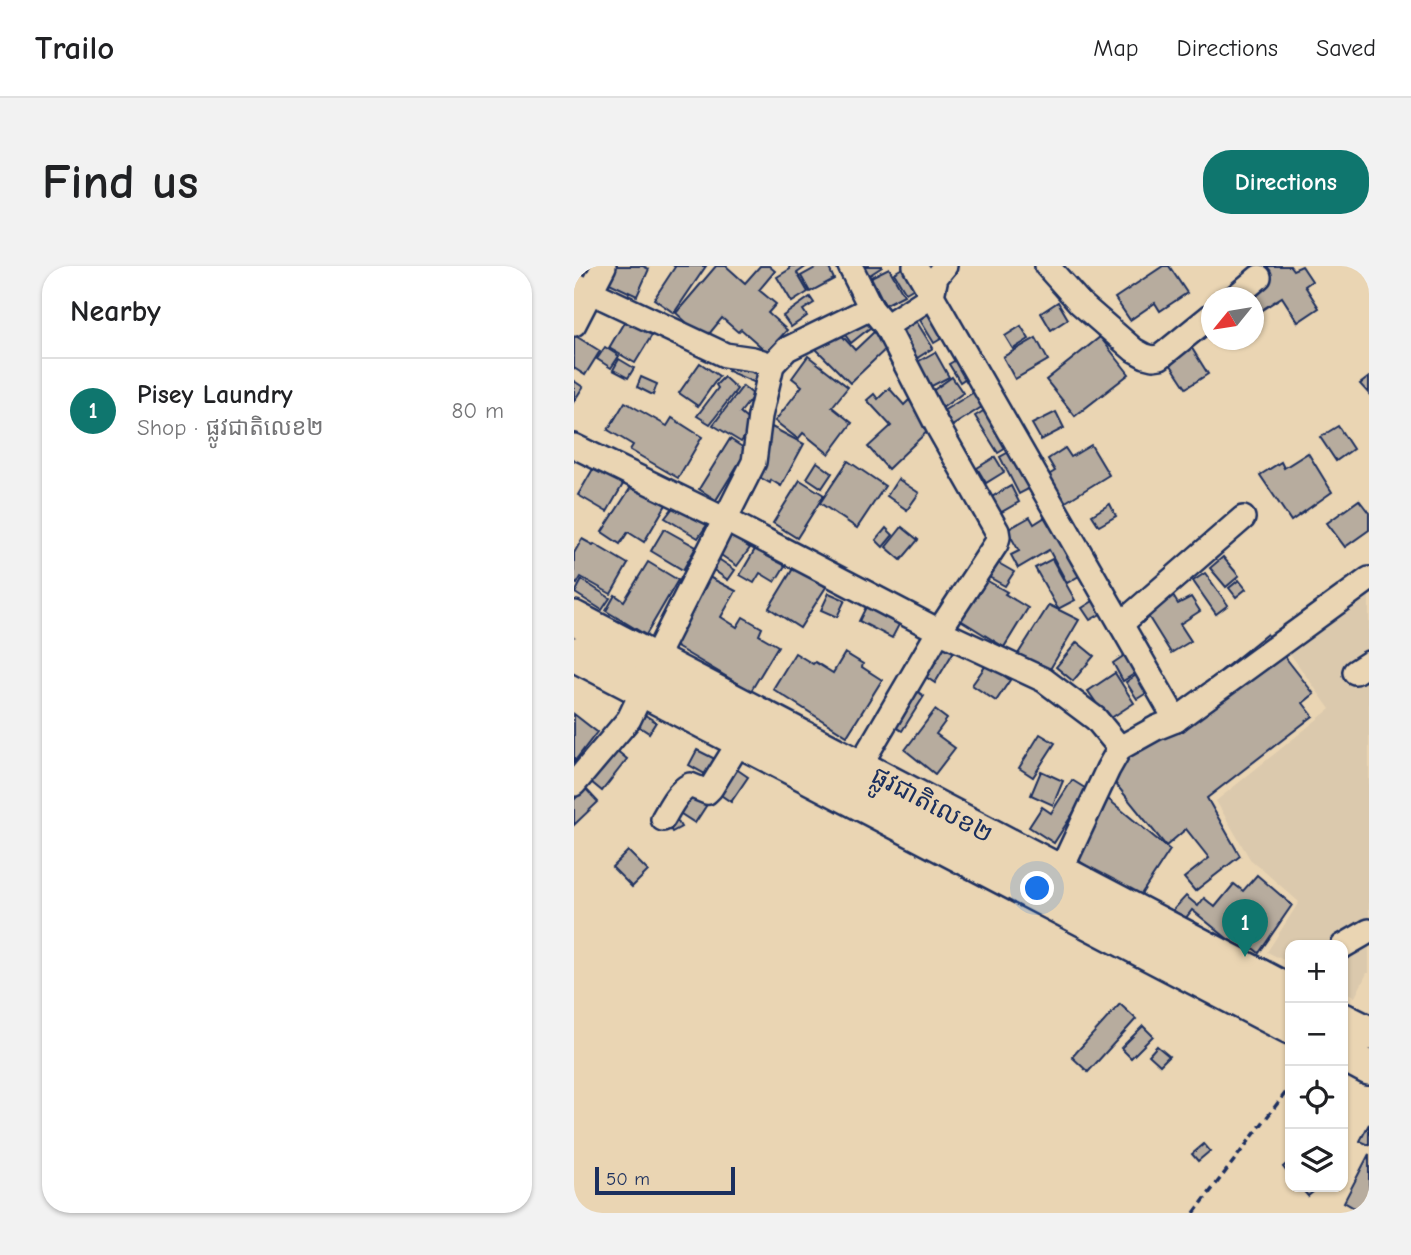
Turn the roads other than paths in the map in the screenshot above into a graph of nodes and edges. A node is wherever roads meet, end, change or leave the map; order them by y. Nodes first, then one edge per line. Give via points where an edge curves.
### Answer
1 (604, 266) edge
2 (850, 266) edge
3 (915, 266) edge
4 (945, 266) edge
5 (1047, 266) edge
6 (1259, 277) dead end
7 (1247, 287) edge
8 (582, 288) edge
9 (932, 296) junction
10 (871, 307) junction
11 (574, 324) edge
12 (1201, 324) edge
13 (886, 326) junction
14 (772, 365) junction
15 (574, 446) edge
16 (1244, 518) dead end
17 (724, 519) junction
18 (1369, 579) edge
19 (574, 618) edge
20 (1121, 624) junction
21 (939, 631) junction
22 (574, 654) edge
23 (649, 675) junction
24 (1175, 720) junction
25 (740, 741) junction
26 (1121, 748) junction
27 (859, 767) junction
28 (574, 784) edge
29 (663, 819) dead end
30 (1060, 872) junction
31 (1369, 931) edge
32 (1348, 943) edge
33 (1285, 989) edge
34 (1285, 1021) edge
35 (1348, 1022) edge
36 (1369, 1033) edge
37 (1348, 1057) edge
38 (1369, 1068) edge

1 - 8 street
2 - 10 street
3 - 9 street
4 - 9 street via 936,277
5 - 12 street via 1080,303 1145,356 1160,357
6 - 7 street
8 - 11 street
8 - 14 street via 725,355
9 - 13 street
9 - 20 street
10 - 13 street
10 - 14 street via 787,349
13 - 21 street via 997,531 996,544
14 - 17 street via 754,461
15 - 17 street
16 - 20 street
17 - 21 street
17 - 23 street
18 - 24 street
19 - 23 highway, ផ្លូវជាតិលេខ២
20 - 24 street
21 - 26 street via 1044,680 1096,719
21 - 27 street
22 - 23 highway, ផ្លូវជាតិលេខ២
23 - 25 highway, ផ្លូវជាតិលេខ២
23 - 27 highway, ផ្លូវជាតិលេខ២
23 - 28 street via 629,719
24 - 26 street
25 - 29 street via 711,788 707,792 686,787
25 - 34 highway, ផ្លូវជាតិលេខ២
26 - 30 street
27 - 30 highway, ផ្លូវជាតិលេខ២
30 - 33 highway, ផ្លូវជាតិលេខ២
31 - 32 street
35 - 36 highway
37 - 38 highway

